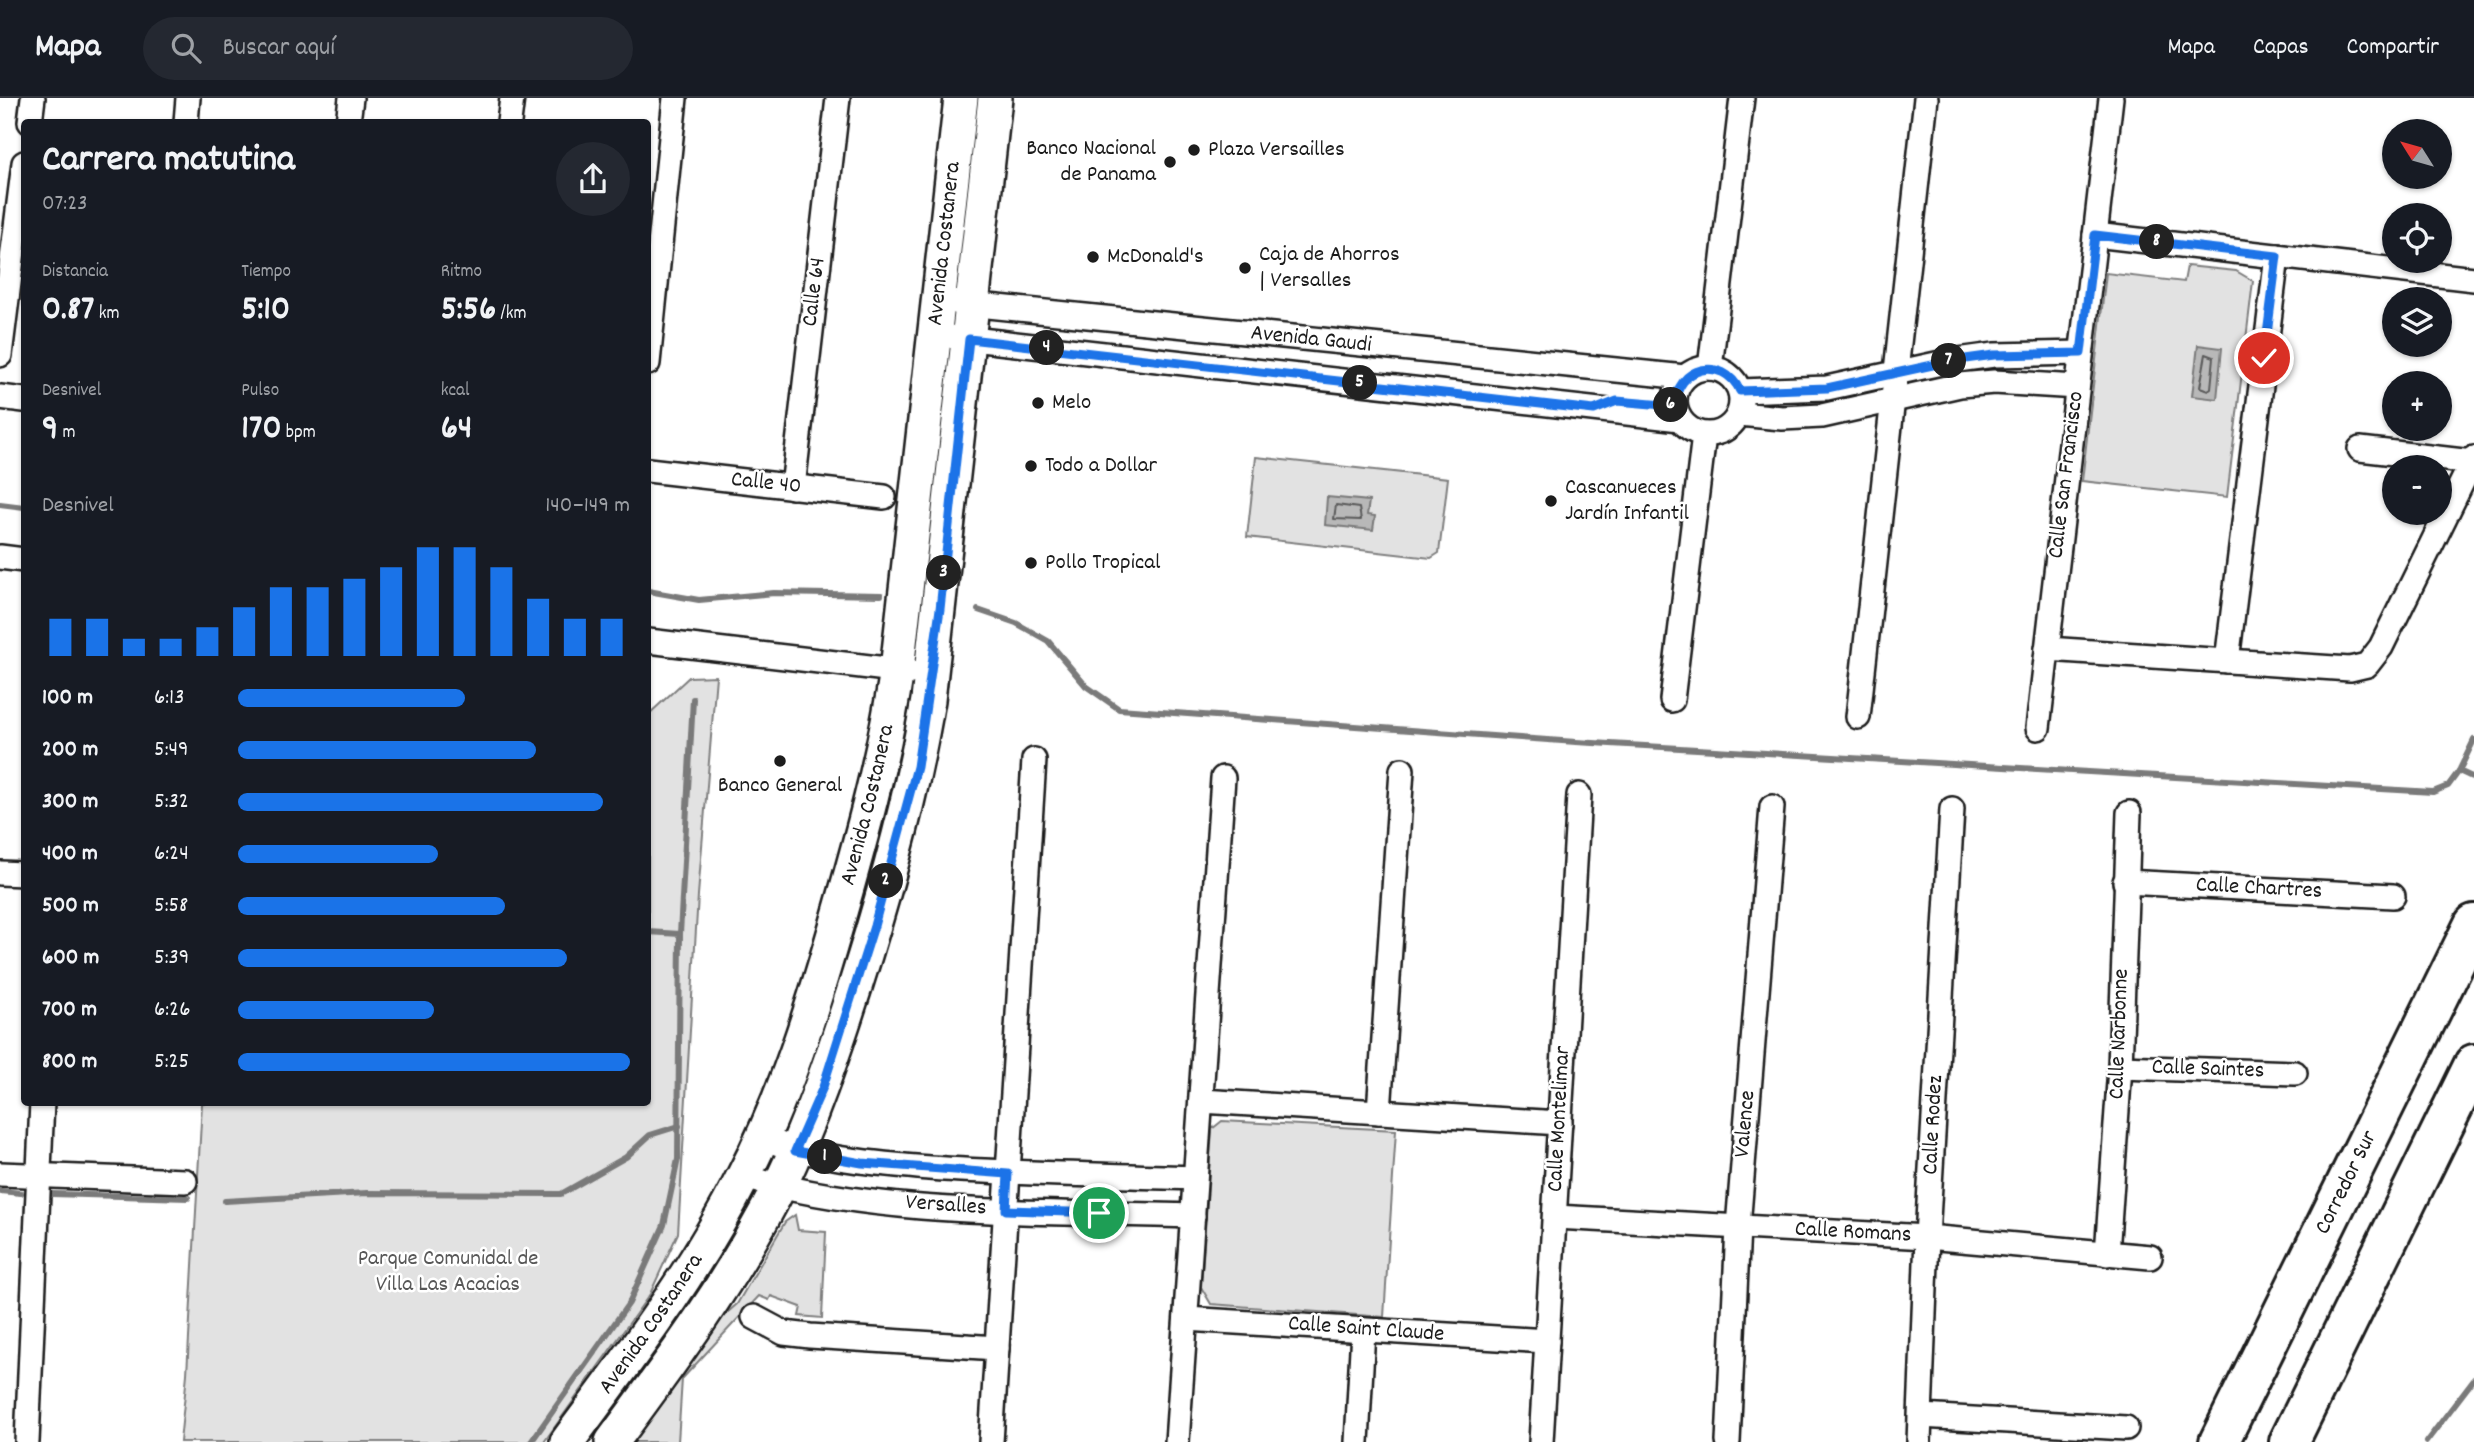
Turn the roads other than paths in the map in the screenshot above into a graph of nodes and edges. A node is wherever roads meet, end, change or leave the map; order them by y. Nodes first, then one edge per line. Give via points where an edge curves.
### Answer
1 (33, 98) edge
2 (188, 98) edge
3 (351, 98) edge
4 (512, 98) edge
5 (675, 98) edge
6 (838, 98) edge
7 (961, 98) edge
8 (995, 98) edge
9 (1742, 98) edge
10 (1926, 98) edge
11 (2111, 98) edge
12 (30, 119) edge
13 (186, 119) edge
14 (348, 119) edge
15 (509, 119) edge
16 (21, 187) edge
17 (2095, 235) junction
18 (2277, 256) junction
19 (2474, 279) edge
20 (938, 301) junction
21 (973, 305) junction
22 (651, 334) edge
23 (933, 335) junction
24 (969, 339) junction
25 (1378, 347) junction
26 (2081, 353) junction
27 (0, 355) edge
28 (1486, 358) junction
29 (1710, 368) junction
30 (1896, 373) junction
31 (1685, 377) junction
32 (1382, 386) junction
33 (2077, 387) junction
34 (1740, 391) junction
35 (0, 397) edge
36 (1480, 397) junction
37 (1893, 398) junction
38 (21, 400) edge
39 (1677, 413) junction
40 (1739, 414) junction
41 (1704, 435) junction
42 (2360, 449) dead end
43 (2473, 460) edge
44 (651, 470) edge
45 (793, 487) junction
46 (884, 497) dead end
47 (0, 557) edge
48 (21, 560) edge
49 (651, 641) edge
50 (2047, 649) junction
51 (2227, 661) junction
52 (897, 670) junction
53 (932, 673) junction
54 (1672, 700) dead end
55 (1858, 717) dead end
56 (2038, 728) dead end
57 (1034, 760) dead end
58 (1402, 770) dead end
59 (1223, 778) dead end
60 (1579, 795) dead end
61 (1772, 807) dead end
62 (1952, 809) dead end
63 (2129, 813) dead end
64 (0, 873) edge
65 (21, 874) edge
66 (2125, 882) junction
67 (2393, 896) dead end
68 (2474, 924) edge
69 (2474, 1064) edge
70 (2120, 1067) junction
71 (2295, 1073) dead end
72 (1201, 1101) junction
73 (42, 1106) edge
74 (1379, 1112) junction
75 (1560, 1123) junction
76 (762, 1138) junction
77 (795, 1151) junction
78 (862, 1163) junction
79 (0, 1174) edge
80 (1008, 1174) junction
81 (38, 1176) junction
82 (744, 1177) junction
83 (1195, 1178) junction
84 (185, 1181) dead end
85 (779, 1187) junction
86 (856, 1200) junction
87 (1006, 1210) junction
88 (1193, 1216) junction
89 (1555, 1217) junction
90 (1738, 1227) junction
91 (1927, 1237) junction
92 (2108, 1254) junction
93 (2150, 1256) dead end
94 (754, 1317) dead end
95 (1186, 1319) junction
96 (1363, 1330) junction
97 (1547, 1341) junction
98 (997, 1348) junction
99 (1921, 1416) junction
100 (2126, 1427) dead end
101 (27, 1442) edge
102 (567, 1442) edge
103 (612, 1442) edge
104 (991, 1442) edge
105 (1177, 1442) edge
106 (1357, 1442) edge
107 (1541, 1442) edge
108 (1728, 1442) edge
109 (1920, 1442) edge
110 (2219, 1442) edge
111 (2289, 1442) edge

1 - 12 street
2 - 13 street
3 - 14 street
4 - 15 street
5 - 22 street
6 - 45 street, Calle 64
7 - 20 street, Avenida Costanera
8 - 21 street, Avenida Costanera
9 - 29 street
10 - 30 street
11 - 17 street, Calle San Francisco
16 - 27 street
17 - 18 street
17 - 26 street, Calle San Francisco
18 - 19 street
18 - 51 street
20 - 21 street, Avenida Gaudi
20 - 23 street, Avenida Costanera
21 - 24 street, Avenida Costanera
21 - 25 street, Avenida Gaudi
23 - 24 street, Avenida Gaudi
23 - 52 street, Avenida Costanera
24 - 32 street, Avenida Gaudi
24 - 53 street, Avenida Costanera
25 - 28 street, Avenida Gaudi
25 - 32 street
26 - 30 street via 1994,355
26 - 33 street, Calle San Francisco
28 - 31 street, Avenida Gaudi
28 - 36 street
29 - 31 street
29 - 34 street via 1729,374
30 - 34 street via 1827,388
30 - 37 street
31 - 39 street via 1675,396
32 - 36 street, Avenida Gaudi
33 - 37 street via 1994,382
33 - 50 street, Calle San Francisco
34 - 40 street
35 - 38 street
36 - 39 street, Avenida Gaudi via 1594,410
37 - 40 street via 1822,416
37 - 55 street
39 - 41 street via 1686,427
40 - 41 street via 1729,428
41 - 54 street
42 - 43 street
43 - 51 street via 2381,647 2367,665
44 - 45 street, Calle 40
45 - 46 street, Calle 40
47 - 48 street
49 - 52 street
50 - 51 street
50 - 56 street, Calle San Francisco
52 - 53 street
52 - 76 street, Avenida Costanera via 885,747 857,853 812,1009
53 - 77 street, Avenida Costanera via 917,767 874,926 823,1087
57 - 80 street
58 - 74 street
59 - 72 street
60 - 75 street, Calle Montelimar
61 - 90 street, Valence
62 - 91 street, Calle Rodez
63 - 66 street, Calle Narbonne
64 - 65 street
66 - 67 street, Calle Chartres
66 - 70 street, Calle Narbonne
68 - 110 highway, Corredor Sur
69 - 111 highway
70 - 71 street, Calle Saintes
70 - 92 street, Calle Narbonne
72 - 74 street
72 - 83 street
73 - 81 street
74 - 75 street
75 - 89 street, Calle Montelimar
76 - 77 street, Versalles
76 - 82 street, Avenida Costanera
77 - 78 street, Versalles
77 - 85 street, Avenida Costanera
78 - 80 street, Versalles
78 - 86 street
79 - 81 street
80 - 83 street, Versalles
80 - 87 street
81 - 84 street
81 - 101 street
82 - 85 street, Versalles
82 - 102 street, Avenida Costanera via 685,1278
83 - 88 street
85 - 86 street, Versalles
85 - 103 street, Avenida Costanera via 718,1295
86 - 87 street, Versalles
87 - 88 street, Versalles
87 - 98 street
88 - 95 street
89 - 90 street, Calle Romans
89 - 97 street, Calle Montelimar
90 - 91 street, Calle Romans
90 - 108 street, Valence
91 - 92 street, Calle Romans
91 - 99 street, Calle Rodez
92 - 93 street, Calle Romans
94 - 98 street via 797,1335
95 - 96 street, Calle Saint Claude
95 - 105 street
96 - 97 street, Calle Saint Claude
96 - 106 street
97 - 107 street, Calle Montelimar
98 - 104 street
99 - 100 street
99 - 109 street, Calle Rodez

